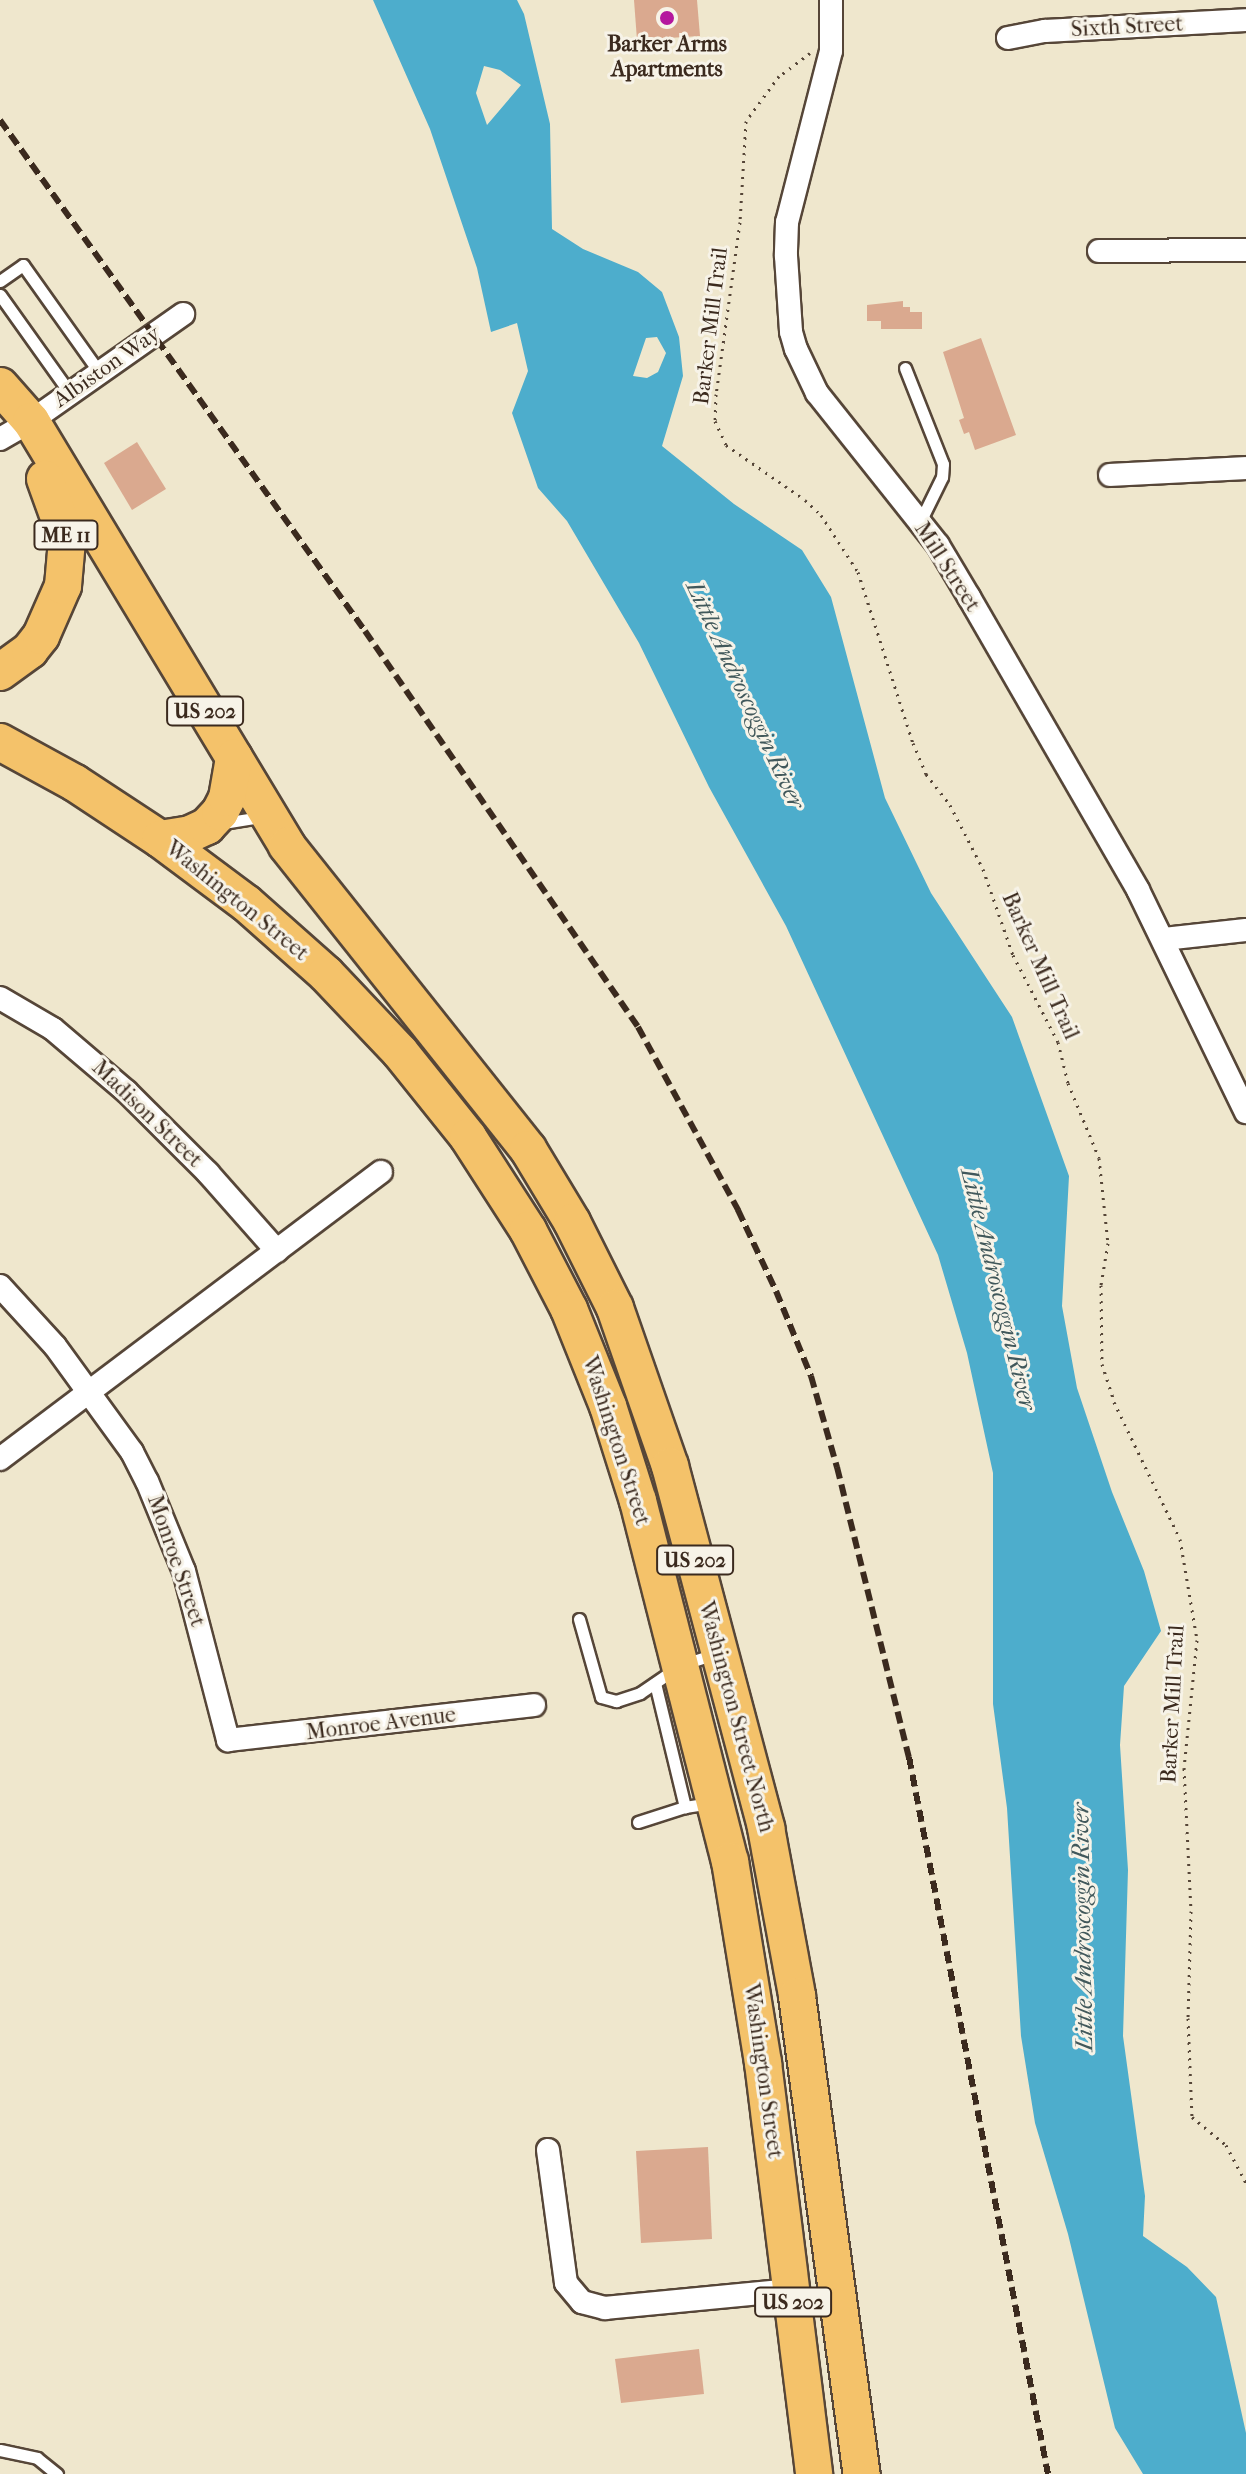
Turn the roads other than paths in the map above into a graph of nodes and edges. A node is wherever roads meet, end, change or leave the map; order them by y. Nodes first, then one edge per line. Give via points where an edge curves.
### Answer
1 (831, 0) edge
2 (1246, 20) edge
3 (1008, 38) dead end
4 (1246, 250) edge
5 (1099, 251) dead end
6 (0, 281) edge
7 (0, 295) edge
8 (183, 314) dead end
9 (905, 368) dead end
10 (99, 372) junction
11 (0, 387) edge
12 (70, 393) junction
13 (16, 430) edge
14 (1246, 468) edge
15 (1110, 475) dead end
16 (920, 522) junction
17 (0, 672) edge
18 (2, 747) edge
19 (234, 758) junction
20 (268, 815) junction
21 (207, 826) junction
22 (160, 839) junction
23 (1246, 930) edge
24 (1164, 939) junction
25 (0, 998) edge
26 (1246, 1112) edge
27 (381, 1172) dead end
28 (277, 1251) junction
29 (0, 1286) edge
30 (90, 1392) junction
31 (0, 1459) edge
32 (579, 1619) dead end
33 (720, 1653) junction
34 (668, 1674) junction
35 (534, 1705) dead end
36 (228, 1740) joint
37 (700, 1804) junction
38 (638, 1822) dead end
39 (548, 2150) dead end
40 (791, 2290) junction
41 (0, 2450) edge
42 (57, 2474) edge
43 (814, 2474) edge
44 (862, 2474) edge

1 - 16 street, Mill Street via 827,73 787,222 791,332 817,393
2 - 3 street, Sixth Street via 1045,31
4 - 5 street
6 - 10 lane via 23,265
7 - 12 lane
8 - 10 street, Albiston Way
9 - 16 lane via 943,464
10 - 12 street, Albiston Way
11 - 13 highway, ME 11
12 - 13 street, Albiston Way
13 - 17 highway, ME 11 via 61,517 67,566 58,602 41,636
13 - 19 highway, US 202
14 - 15 street
16 - 24 street, Mill Street via 969,597
18 - 22 highway, Washington Street / US 202 via 75,783
19 - 20 highway, US 202
19 - 21 highway via 227,798
20 - 21 lane
20 - 33 highway, Washington Street North / US 202 via 330,905 528,1149 572,1222 615,1308 670,1466
21 - 22 highway
22 - 34 highway, Washington Street / US 202 via 246,903 326,974 400,1052 489,1168 542,1256 587,1348 638,1501
23 - 24 street
24 - 26 street, Mill Street
25 - 28 street, Madison Street via 53,1029 127,1092
27 - 28 street
28 - 30 street
29 - 30 street, Monroe Street
30 - 31 street
30 - 36 street, Monroe Street via 132,1452 166,1520
32 - 34 lane via 601,1697 616,1701 640,1693
33 - 34 lane
33 - 44 highway, Washington Street North / US 202 via 766,1828 786,1931
34 - 37 highway, Washington Street / US 202
35 - 36 street, Monroe Avenue
37 - 38 lane
37 - 40 highway, Washington Street / US 202 via 745,1938
39 - 40 street via 564,2272 572,2294 582,2302 605,2308
40 - 43 highway, Washington Street / US 202
41 - 42 lane via 37,2458

